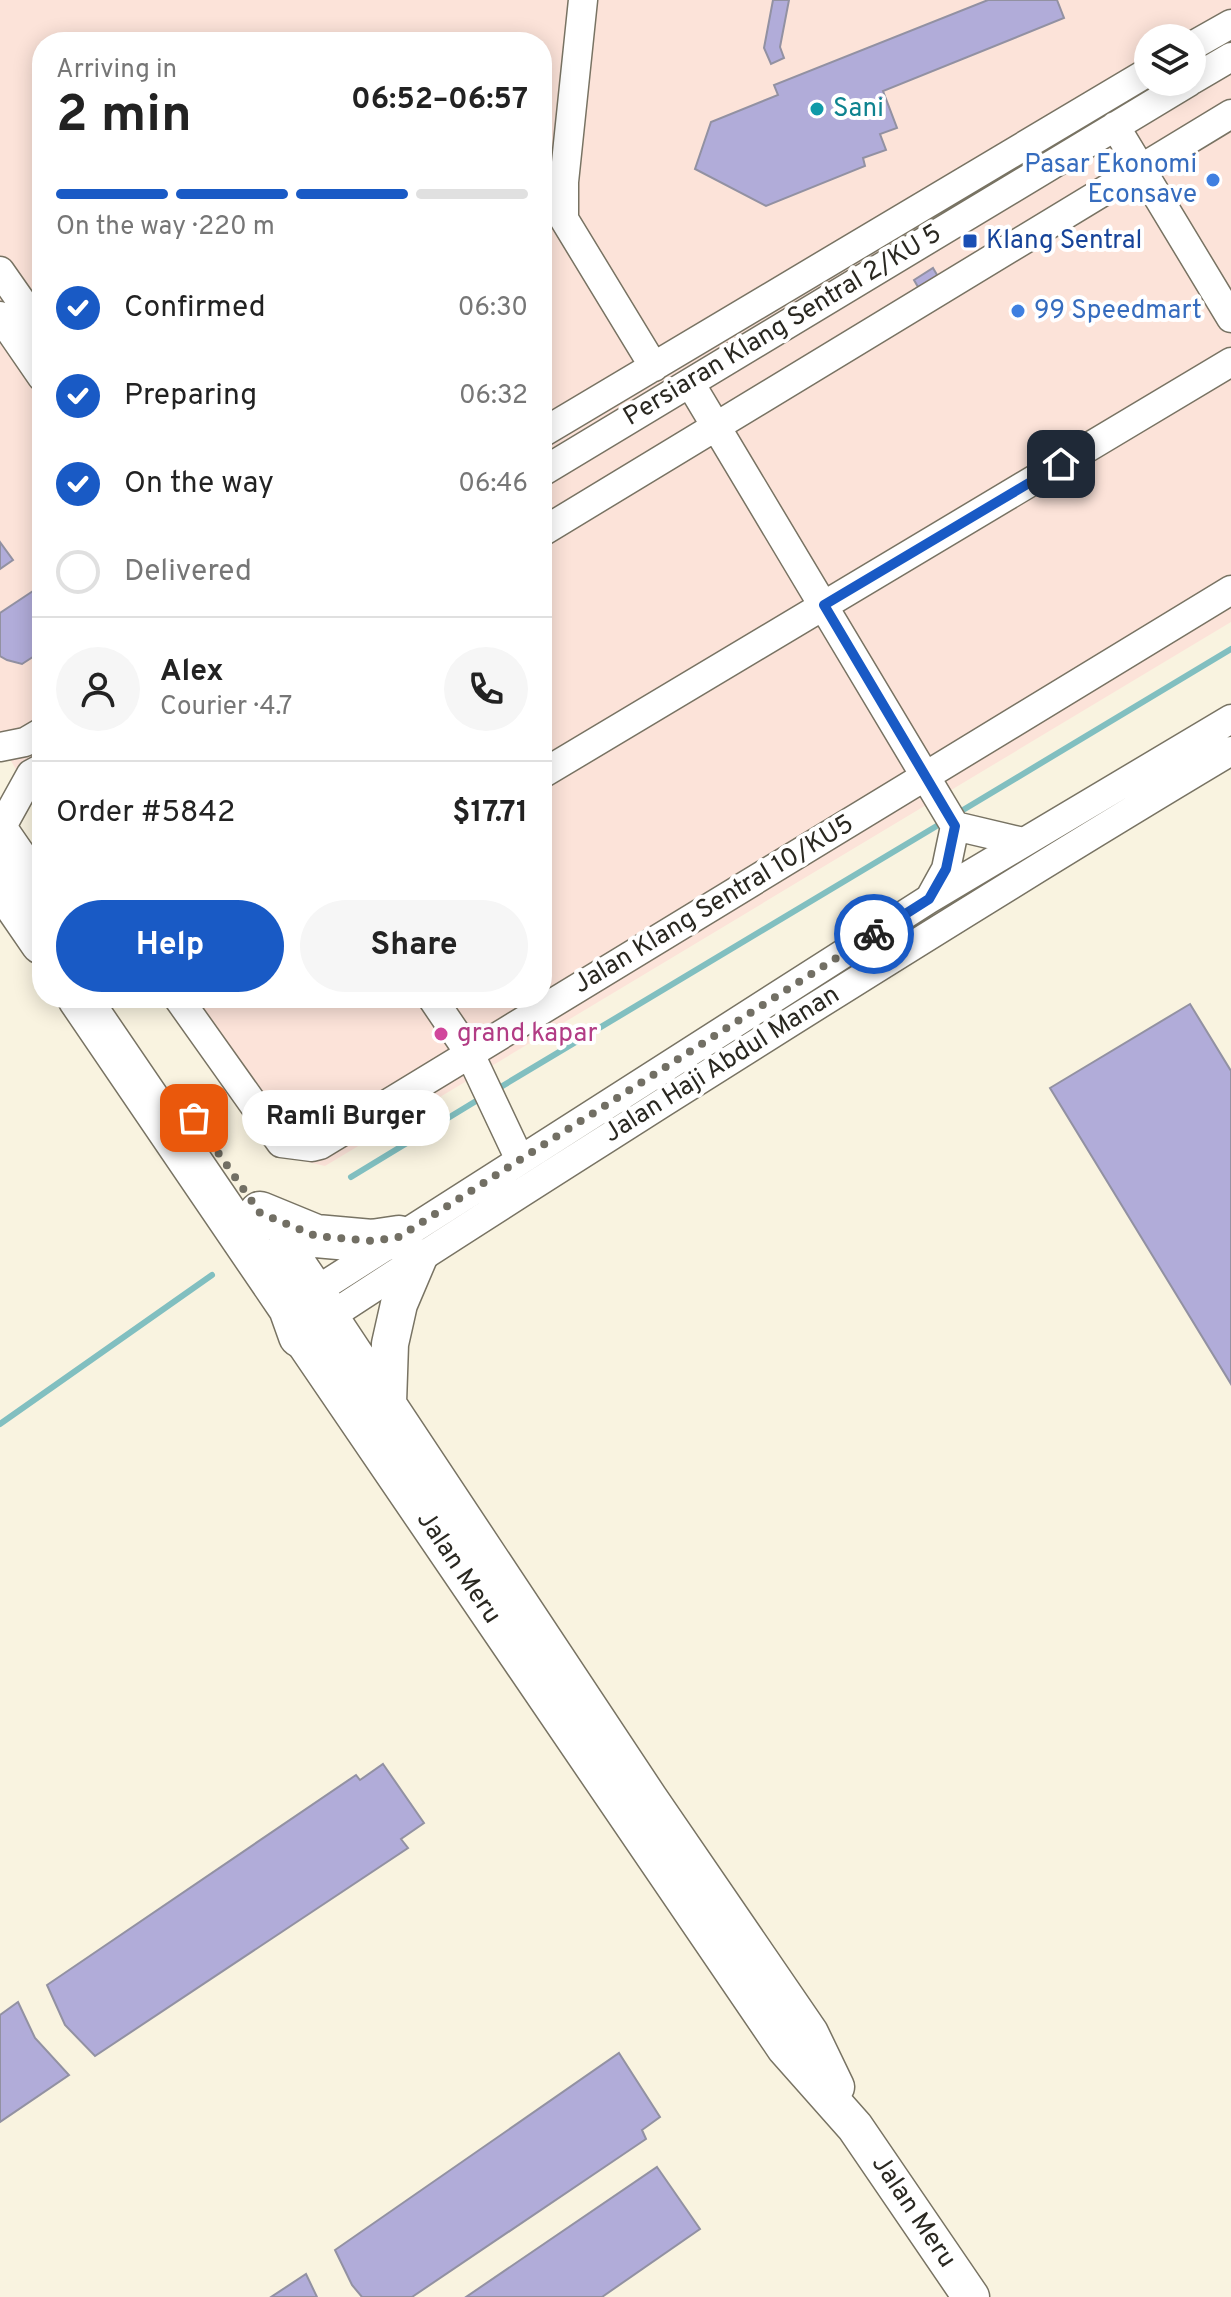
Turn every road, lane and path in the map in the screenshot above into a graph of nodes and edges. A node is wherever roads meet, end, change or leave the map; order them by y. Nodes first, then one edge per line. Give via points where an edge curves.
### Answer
1 (583, 0) edge
2 (1231, 24) edge
3 (1206, 38) edge
4 (1231, 57) edge
5 (1206, 72) edge
6 (1134, 80) edge
7 (1165, 96) edge
8 (1231, 114) edge
9 (1115, 126) junction
10 (1141, 169) junction
11 (0, 271) edge
12 (0, 316) edge
13 (32, 317) edge
14 (1231, 318) edge
15 (32, 360) edge
16 (1231, 362) edge
17 (654, 367) junction
18 (690, 383) junction
19 (716, 426) junction
20 (552, 427) edge
21 (552, 466) edge
22 (552, 526) edge
23 (1231, 590) edge
24 (824, 605) junction
25 (1231, 719) edge
26 (32, 738) edge
27 (0, 747) edge
28 (1231, 751) edge
29 (552, 768) edge
30 (32, 773) edge
31 (926, 777) junction
32 (955, 826) junction
33 (0, 833) edge
34 (1023, 842) junction
35 (0, 882) edge
36 (32, 882) edge
37 (929, 899) junction
38 (32, 928) edge
39 (552, 1004) edge
40 (86, 1008) edge
41 (119, 1008) edge
42 (185, 1008) edge
43 (439, 1008) edge
44 (546, 1008) edge
45 (470, 1054) junction
46 (520, 1160) junction
47 (260, 1213) junction
48 (409, 1247) junction
49 (308, 1313) junction
50 (388, 1403) junction
51 (855, 2127) junction
52 (971, 2297) edge

1 - 17 street via 564,219
2 - 3 street
4 - 5 street, Persiaran Klang Sentral 2/KU 5
6 - 17 street, Persiaran Klang Sentral 2/KU 5
7 - 9 street, Persiaran Klang Sentral 2/KU 5
8 - 10 street
9 - 10 street
9 - 18 street, Persiaran Klang Sentral 2/KU 5
10 - 14 street
10 - 19 street
11 - 13 street
12 - 15 street
16 - 24 street
17 - 20 street, Persiaran Klang Sentral 2/KU 5
18 - 19 street
18 - 21 street, Persiaran Klang Sentral 2/KU 5
19 - 22 street
19 - 24 street
23 - 31 street, Jalan Klang Sentral 10/KU5
24 - 29 street
24 - 31 street
25 - 34 street, Jalan Haji Abdul Manan
26 - 27 street
28 - 48 street, Jalan Haji Abdul Manan
30 - 33 street
31 - 32 street
31 - 39 street, Jalan Klang Sentral 10/KU5
32 - 34 street
32 - 37 street via 946,869
33 - 36 highway
34 - 37 street, Jalan Haji Abdul Manan
35 - 38 highway
37 - 46 street, Jalan Haji Abdul Manan
40 - 49 highway, Jalan Meru
41 - 47 highway, Jalan Meru
42 - 45 street, Jalan Klang Sentral 10/KU5 via 281,1143 320,1145
43 - 45 street
44 - 45 street, Jalan Klang Sentral 10/KU5
45 - 46 street
46 - 48 street, Jalan Haji Abdul Manan
47 - 48 highway via 316,1236
47 - 49 highway, Jalan Meru
48 - 49 street, Jalan Haji Abdul Manan
48 - 50 main road via 390,1344
49 - 50 main road, Jalan Meru
49 - 51 main road, Jalan Meru via 785,2048
50 - 51 main road, Jalan Meru via 810,2033
51 - 52 main road, Jalan Meru

